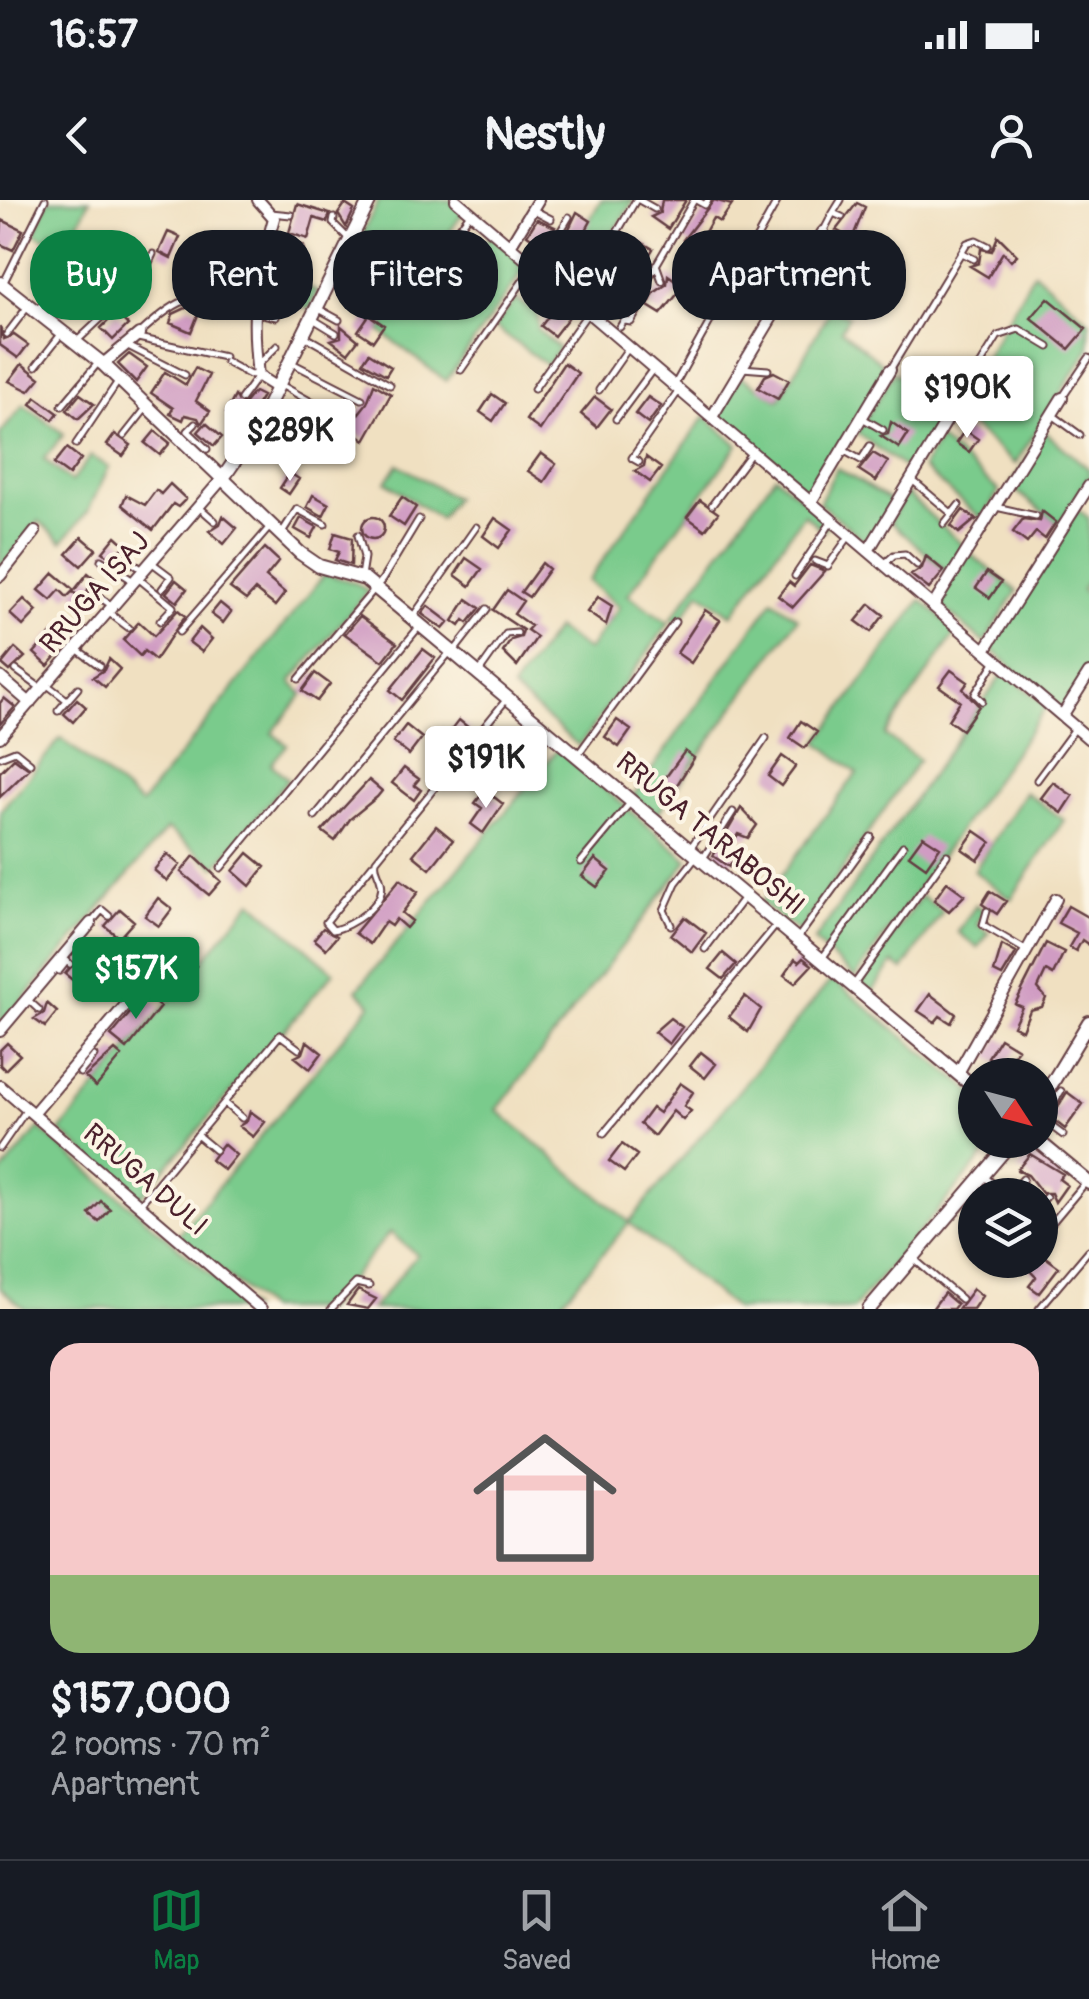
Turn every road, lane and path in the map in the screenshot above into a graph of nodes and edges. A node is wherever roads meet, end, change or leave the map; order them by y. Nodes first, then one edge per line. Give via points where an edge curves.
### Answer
1 (45, 200) edge
2 (258, 200) edge
3 (276, 200) edge
4 (370, 200) edge
5 (638, 200) edge
6 (695, 200) edge
7 (708, 200) edge
8 (778, 200) edge
9 (841, 200) edge
10 (464, 204) edge
11 (535, 205) edge
12 (655, 209) dead end
13 (833, 213) junction
14 (272, 214) junction
15 (569, 217) dead end
16 (334, 218) dead end
17 (842, 218) dead end
18 (290, 219) dead end
19 (551, 219) dead end
20 (680, 224) junction
21 (688, 228) dead end
22 (269, 230) edge
23 (339, 230) edge
24 (355, 230) edge
25 (454, 230) edge
26 (560, 230) edge
27 (619, 230) edge
28 (825, 230) edge
29 (510, 246) junction
30 (988, 246) dead end
31 (518, 253) edge
32 (962, 253) junction
33 (154, 254) dead end
34 (974, 259) dead end
35 (656, 264) junction
36 (333, 274) edge
37 (662, 282) dead end
38 (1, 284) edge
39 (518, 291) edge
40 (172, 305) edge
41 (30, 306) edge
42 (30, 311) edge
43 (314, 313) junction
44 (333, 319) edge
45 (49, 320) edge
46 (253, 320) edge
47 (582, 320) edge
48 (604, 320) edge
49 (632, 320) edge
50 (771, 320) edge
51 (620, 328) junction
52 (64, 331) junction
53 (336, 333) dead end
54 (6, 334) dead end
55 (303, 336) junction
56 (133, 339) junction
57 (77, 341) junction
58 (277, 346) dead end
59 (630, 348) junction
60 (1050, 348) dead end
61 (1089, 358) edge
62 (101, 362) junction
63 (290, 362) junction
64 (36, 366) dead end
65 (654, 368) junction
66 (742, 368) junction
67 (461, 370) dead end
68 (768, 370) dead end
69 (890, 370) joint
70 (257, 372) junction
71 (185, 375) dead end
72 (119, 380) junction
73 (278, 386) junction
74 (390, 386) dead end
75 (677, 388) junction
76 (534, 389) dead end
77 (599, 390) dead end
78 (1062, 398) joint
79 (241, 399) dead end
80 (362, 399) dead end
81 (62, 406) dead end
82 (147, 406) junction
83 (267, 408) junction
84 (350, 410) dead end
85 (952, 410) joint
86 (1052, 414) junction
87 (862, 417) junction
88 (712, 418) junction
89 (616, 419) dead end
90 (195, 424) dead end
91 (298, 426) dead end
92 (883, 430) dead end
93 (1080, 435) dead end
94 (124, 436) dead end
95 (76, 444) dead end
96 (870, 446) dead end
97 (202, 448) junction
98 (842, 450) junction
99 (752, 452) junction
100 (639, 462) dead end
101 (223, 478) junction
102 (911, 479) junction
103 (1089, 486) edge
104 (811, 502) junction
105 (959, 504) dead end
106 (712, 505) dead end
107 (1084, 505) edge
108 (995, 506) junction
109 (199, 508) junction
110 (950, 512) junction
111 (1036, 516) dead end
112 (419, 519) dead end
113 (833, 520) junction
114 (215, 521) dead end
115 (325, 524) dead end
116 (944, 524) dead end
117 (476, 528) dead end
118 (276, 530) junction
119 (36, 532) dead end
120 (358, 535) dead end
121 (850, 535) junction
122 (868, 551) junction
123 (122, 555) dead end
124 (101, 560) dead end
125 (815, 561) dead end
126 (884, 564) junction
127 (918, 565) dead end
128 (142, 573) junction
129 (0, 576) edge
130 (795, 576) dead end
131 (360, 578) junction
132 (376, 587) junction
133 (162, 588) dead end
134 (94, 592) dead end
135 (933, 606) junction
136 (110, 609) junction
137 (487, 609) dead end
138 (160, 621) dead end
139 (416, 621) junction
140 (675, 622) dead end
141 (129, 628) dead end
142 (179, 632) dead end
143 (517, 633) dead end
144 (76, 649) junction
145 (985, 650) junction
146 (452, 651) junction
147 (996, 660) junction
148 (100, 666) dead end
149 (16, 670) dead end
150 (478, 673) junction
151 (1089, 673) edge
152 (0, 677) edge
153 (299, 679) dead end
154 (44, 686) junction
155 (78, 688) dead end
156 (508, 697) junction
157 (67, 700) junction
158 (982, 700) dead end
159 (30, 702) junction
160 (58, 711) dead end
161 (1062, 716) junction
162 (540, 724) junction
163 (1076, 728) junction
164 (0, 737) edge
165 (766, 738) dead end
166 (1089, 739) edge
167 (578, 756) junction
168 (0, 757) edge
169 (30, 762) dead end
170 (1038, 780) dead end
171 (490, 784) dead end
172 (632, 801) junction
173 (733, 812) dead end
174 (315, 816) dead end
175 (871, 837) dead end
176 (903, 846) dead end
177 (696, 855) junction
178 (947, 855) dead end
179 (581, 862) dead end
180 (373, 864) junction
181 (221, 868) dead end
182 (745, 896) junction
183 (1056, 899) dead end
184 (987, 911) dead end
185 (109, 916) dead end
186 (92, 923) joint
187 (778, 923) junction
188 (671, 926) dead end
189 (797, 939) junction
190 (705, 950) dead end
191 (1027, 951) junction
192 (821, 959) junction
193 (70, 964) dead end
194 (54, 967) junction
195 (164, 971) dead end
196 (853, 986) junction
197 (141, 987) joint
198 (27, 999) junction
199 (39, 1010) dead end
200 (1089, 1022) edge
201 (0, 1031) edge
202 (299, 1049) dead end
203 (94, 1056) dead end
204 (966, 1058) edge
205 (84, 1061) junction
206 (80, 1073) dead end
207 (958, 1073) edge
208 (1058, 1079) edge
209 (0, 1086) edge
210 (1061, 1091) dead end
211 (1058, 1094) edge
212 (224, 1103) junction
213 (30, 1112) junction
214 (242, 1118) dead end
215 (1058, 1131) edge
216 (604, 1132) dead end
217 (197, 1135) junction
218 (1064, 1135) dead end
219 (0, 1148) edge
220 (215, 1150) dead end
221 (1058, 1157) edge
222 (998, 1158) edge
223 (983, 1175) junction
224 (987, 1178) edge
225 (1088, 1182) edge
226 (139, 1205) junction
227 (1058, 1216) edge
228 (1089, 1250) edge
229 (913, 1258) junction
230 (369, 1286) dead end
231 (961, 1299) dead end
232 (261, 1309) edge
233 (331, 1309) edge
234 (869, 1309) edge
235 (1039, 1309) edge

1 - 38 lane
2 - 14 street
3 - 14 lane
4 - 24 street
5 - 12 lane
5 - 27 lane
6 - 7 lane
6 - 20 lane
8 - 75 lane
9 - 13 lane
10 - 25 lane
10 - 29 street
11 - 19 lane
11 - 29 street
13 - 17 lane
13 - 28 lane
14 - 18 lane
14 - 22 street
15 - 26 lane
16 - 23 lane
20 - 21 lane
20 - 35 lane
29 - 31 street
30 - 32 lane via 971,239
32 - 34 lane
32 - 69 lane
33 - 57 lane via 140,282
35 - 37 lane
35 - 51 lane
36 - 43 street
38 - 41 street, RRUGA TARABOSHI
39 - 67 lane
40 - 56 lane
42 - 54 lane
43 - 44 lane
43 - 53 lane
43 - 55 street
45 - 52 street, RRUGA TARABOSHI
46 - 70 street
47 - 76 lane
48 - 51 street
49 - 51 lane
50 - 66 street
51 - 59 street
52 - 57 street, RRUGA TARABOSHI
52 - 64 lane
55 - 63 street
55 - 74 lane
56 - 62 street
56 - 70 lane
56 - 71 lane
57 - 62 street, RRUGA TARABOSHI
58 - 70 lane
59 - 65 street
59 - 77 lane
60 - 85 lane via 1019,330 998,336
61 - 78 lane
62 - 72 street, RRUGA TARABOSHI
62 - 81 lane
63 - 73 street
63 - 80 lane
65 - 75 street
65 - 89 lane
66 - 68 lane
66 - 88 street
69 - 87 street
70 - 73 street
70 - 79 lane
72 - 82 street, RRUGA TARABOSHI
72 - 95 lane
73 - 83 street
73 - 84 lane via 331,413
75 - 88 street
75 - 100 lane via 632,458
78 - 86 street
82 - 94 lane
82 - 97 street, RRUGA TARABOSHI
83 - 91 lane
83 - 101 street
85 - 102 street
86 - 93 lane
86 - 108 street
87 - 92 lane
87 - 98 street
88 - 99 street
90 - 97 lane via 188,432
96 - 98 lane via 860,460
97 - 101 street, RRUGA TARABOSHI
98 - 104 street
99 - 104 street
99 - 106 lane
101 - 109 street, RRUGA ISAJ
101 - 118 street, RRUGA TARABOSHI
102 - 110 lane
102 - 122 street
103 - 107 street
104 - 113 street
105 - 110 lane
107 - 145 street
108 - 111 lane
108 - 135 street
109 - 114 lane
109 - 128 street, RRUGA ISAJ
110 - 116 lane
112 - 132 lane
113 - 121 street
113 - 130 lane
115 - 118 lane via 297,508
117 - 139 lane
118 - 131 street, RRUGA TARABOSHI via 318,566
118 - 142 lane
119 - 129 street
120 - 131 lane
121 - 122 street
121 - 125 lane via 828,566
122 - 126 street
123 - 128 lane
124 - 128 lane
126 - 127 lane via 905,554
126 - 135 street
128 - 133 lane via 171,577
128 - 136 street, RRUGA ISAJ
128 - 138 lane via 173,607
131 - 132 street, RRUGA TARABOSHI
132 - 139 street, RRUGA TARABOSHI
132 - 153 lane
134 - 136 lane
135 - 145 street
136 - 141 lane
136 - 144 street, RRUGA ISAJ
137 - 146 lane
139 - 146 street, RRUGA TARABOSHI
139 - 181 lane
140 - 167 lane
143 - 150 lane via 506,634
144 - 148 lane
144 - 154 street, RRUGA ISAJ
145 - 147 street
146 - 150 street, RRUGA TARABOSHI
146 - 174 lane
147 - 158 lane via 975,694
147 - 161 street
149 - 154 lane
150 - 156 street, RRUGA TARABOSHI
151 - 161 street
152 - 159 street
154 - 157 lane
154 - 159 street, RRUGA ISAJ
155 - 157 lane
156 - 162 street, RRUGA TARABOSHI
156 - 180 lane
157 - 160 lane
159 - 164 street, RRUGA ISAJ
161 - 163 street
162 - 167 street, RRUGA TARABOSHI
162 - 171 lane
163 - 166 street
163 - 170 lane
165 - 177 lane
167 - 172 street, RRUGA TARABOSHI
168 - 169 lane via 16,751
172 - 177 street, RRUGA TARABOSHI
172 - 179 lane
173 - 177 lane
175 - 189 lane
176 - 192 lane
177 - 182 street, RRUGA TARABOSHI
177 - 188 lane via 667,899
178 - 196 lane
180 - 180 lane via 335,907 326,922 333,930 346,928 378,897 382,884
182 - 187 street, RRUGA TARABOSHI
182 - 190 lane
183 - 191 street
184 - 191 lane via 983,925
185 - 186 lane via 102,910
186 - 194 street
187 - 189 street, RRUGA TARABOSHI
187 - 216 lane
189 - 192 street, RRUGA TARABOSHI
191 - 204 street
192 - 196 street, RRUGA TARABOSHI
193 - 194 lane
194 - 198 street
195 - 197 lane
196 - 207 street, RRUGA TARABOSHI
197 - 205 street
198 - 199 lane
198 - 201 street
200 - 208 street
202 - 212 lane via 280,1035
203 - 205 lane
205 - 206 lane
205 - 213 street
209 - 213 street, RRUGA DULI
210 - 211 lane
212 - 214 lane
212 - 217 lane
213 - 219 lane
213 - 226 street, RRUGA DULI
215 - 218 lane
217 - 220 lane
217 - 226 lane
221 - 225 street
222 - 223 street
223 - 224 lane
223 - 229 street
225 - 227 lane
226 - 232 street, RRUGA DULI
228 - 235 lane
229 - 231 lane
229 - 234 street
230 - 233 lane via 348,1288

